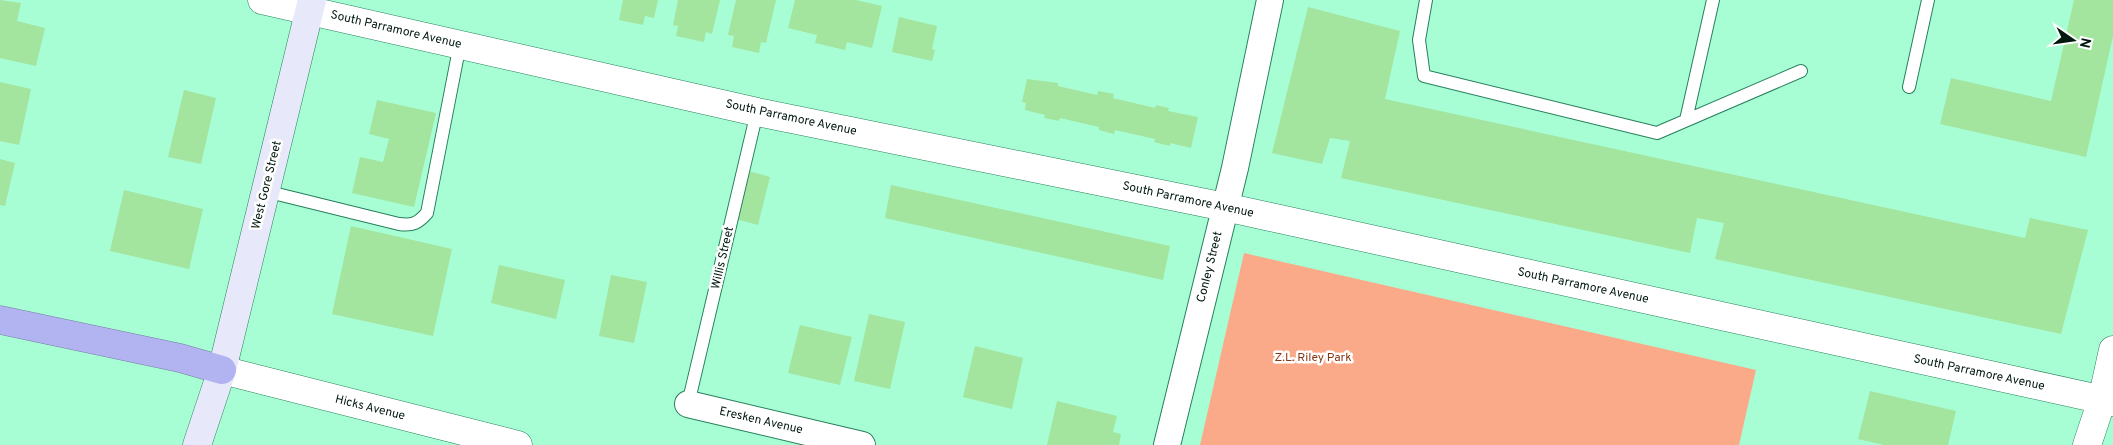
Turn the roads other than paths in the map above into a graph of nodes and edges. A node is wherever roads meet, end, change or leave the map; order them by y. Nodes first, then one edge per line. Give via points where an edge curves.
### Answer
1 (262, 0) edge
2 (1270, 0) edge
3 (1426, 0) edge
4 (1714, 0) edge
5 (1928, 0) edge
6 (310, 5) edge
7 (460, 44) junction
8 (1800, 71) dead end
9 (1909, 87) dead end
10 (757, 112) junction
11 (1686, 120) junction
12 (265, 191) junction
13 (1225, 207) junction
14 (0, 320) edge
15 (2113, 350) edge
16 (222, 370) junction
17 (2107, 401) edge
18 (688, 404) joint
19 (197, 445) edge
20 (212, 445) edge
21 (518, 445) edge
22 (862, 445) edge
23 (1167, 445) edge
24 (2087, 445) edge

1 - 6 street, South Parramore Avenue
2 - 13 street, Conley Street
3 - 11 lane via 1419,40 1424,76 1657,133
4 - 11 lane
5 - 9 lane
6 - 7 street, South Parramore Avenue
6 - 12 main road, West Gore Street
7 - 10 street, South Parramore Avenue
7 - 12 lane via 427,213 420,220 413,224 400,224
8 - 11 lane
10 - 13 street, South Parramore Avenue
10 - 18 lane, Willis Street
12 - 16 main road, West Gore Street
13 - 17 street, South Parramore Avenue
13 - 23 street, Conley Street
14 - 16 highway
15 - 17 street
16 - 19 main road, West Gore Street
16 - 20 main road, West Gore Street
16 - 21 street, Hicks Avenue
17 - 24 street
18 - 22 street, Eresken Avenue

